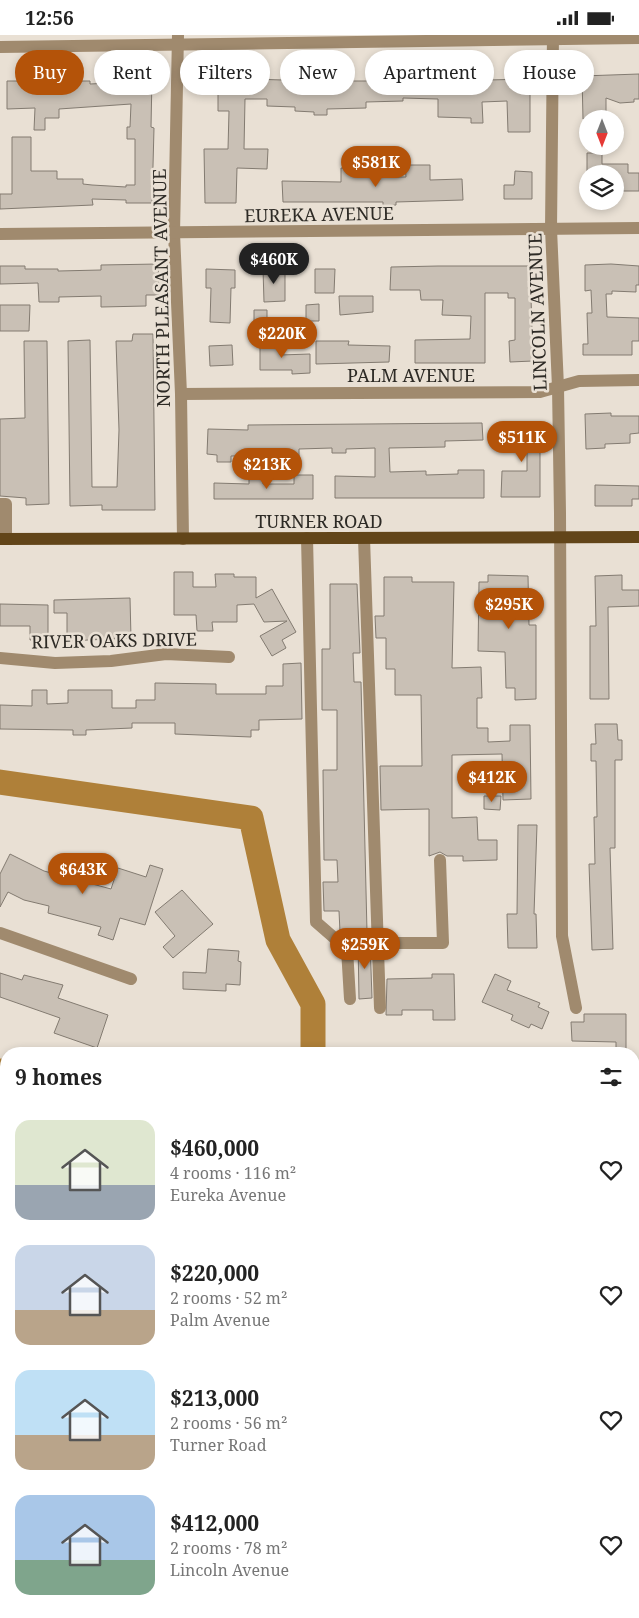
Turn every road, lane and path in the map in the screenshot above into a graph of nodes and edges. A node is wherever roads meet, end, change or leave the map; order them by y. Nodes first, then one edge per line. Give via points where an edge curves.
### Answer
1 (553, 37) edge
2 (639, 38) edge
3 (30, 40) edge
4 (178, 40) edge
5 (0, 47) edge
6 (639, 228) edge
7 (551, 229) junction
8 (174, 233) junction
9 (0, 234) edge
10 (639, 380) edge
11 (558, 387) junction
12 (181, 394) junction
13 (0, 504) edge
14 (639, 537) edge
15 (307, 538) junction
16 (364, 538) junction
17 (561, 538) junction
18 (3, 539) edge
19 (183, 539) junction
20 (229, 657) dead end
21 (0, 658) edge
22 (440, 860) dead end
23 (0, 933) edge
24 (378, 943) junction
25 (132, 979) dead end
26 (350, 999) dead end
27 (380, 1008) dead end
28 (576, 1008) dead end

1 - 2 street
1 - 4 street
1 - 7 street, LINCOLN AVENUE
3 - 4 street
3 - 5 street
4 - 8 street, NORTH PLEASANT AVENUE
6 - 7 street, EUREKA AVENUE
7 - 8 street, EUREKA AVENUE
7 - 11 street, LINCOLN AVENUE
8 - 9 street, EUREKA AVENUE
8 - 12 street, NORTH PLEASANT AVENUE
10 - 11 street, PALM AVENUE via 578,381
11 - 12 street, PALM AVENUE via 540,392
11 - 17 street, LINCOLN AVENUE
12 - 19 street, NORTH PLEASANT AVENUE
13 - 18 street via 6,504
14 - 17 main road, TURNER ROAD
15 - 16 main road, TURNER ROAD
15 - 19 main road, TURNER ROAD
15 - 26 street via 316,922 348,949
16 - 17 main road, TURNER ROAD
16 - 24 street
17 - 28 street, LINCOLN AVENUE via 562,919 565,960
18 - 19 main road, TURNER ROAD
20 - 21 street, RIVER OAKS DRIVE via 166,654 111,661 55,663
22 - 24 street via 443,943
23 - 25 street
24 - 27 street

